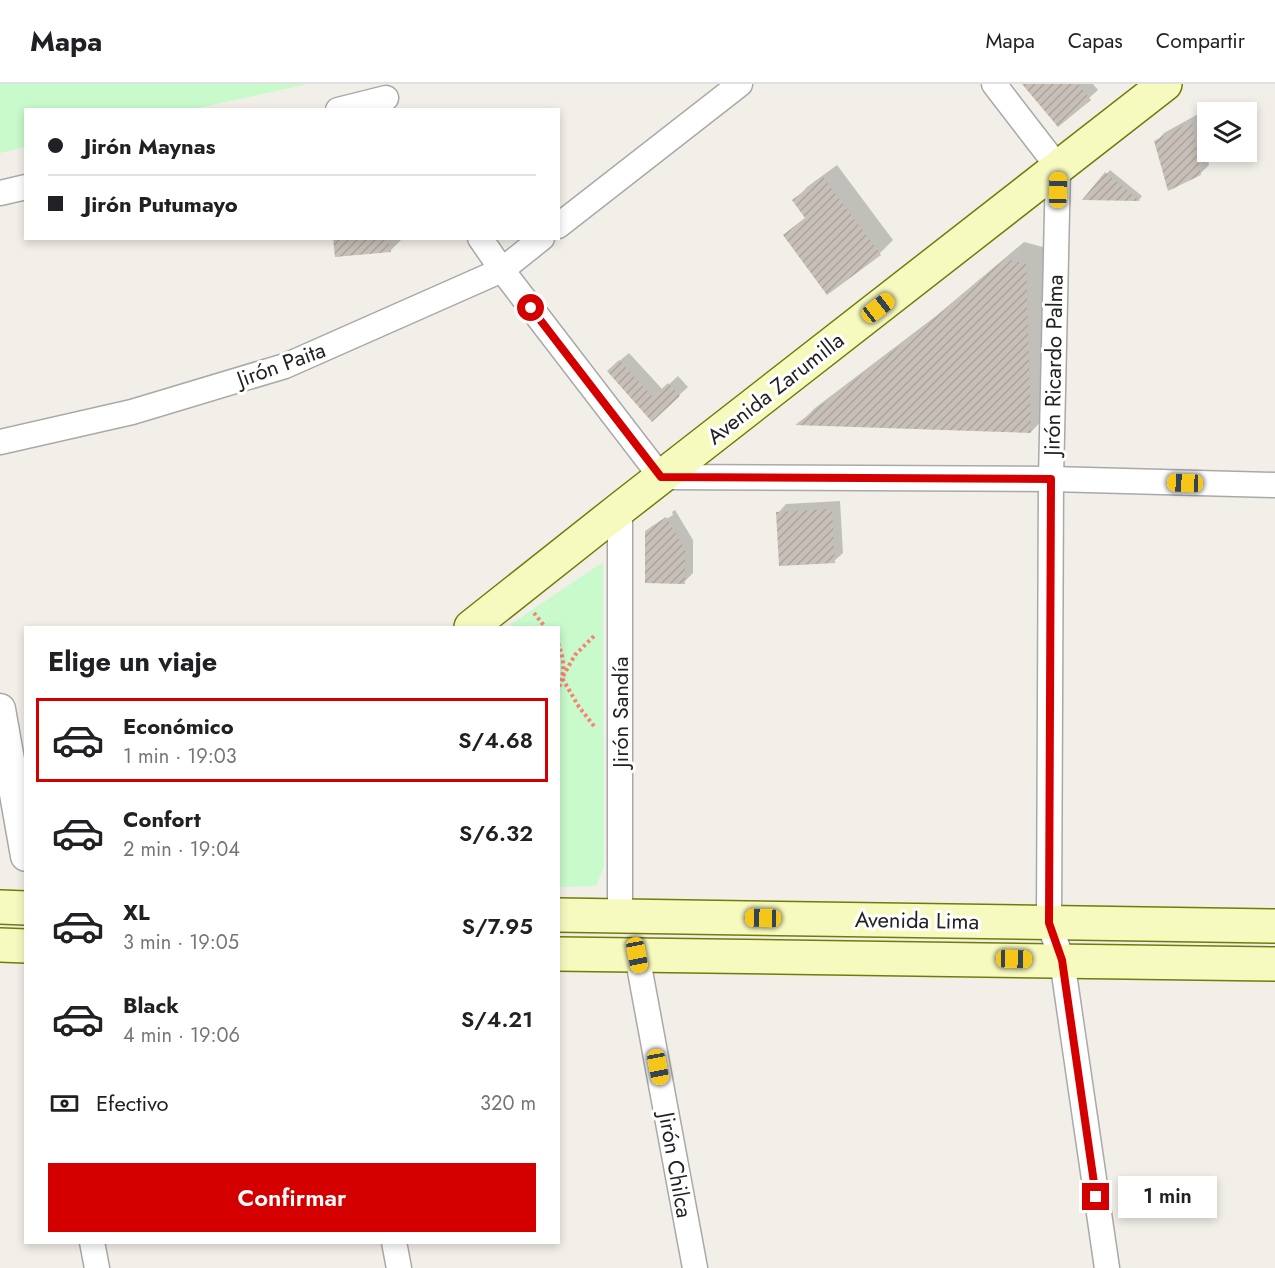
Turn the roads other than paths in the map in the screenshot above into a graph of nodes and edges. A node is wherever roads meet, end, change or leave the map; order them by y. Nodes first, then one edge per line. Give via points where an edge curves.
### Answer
1 (740, 84) edge
2 (994, 84) edge
3 (1165, 84) edge
4 (386, 97) edge
5 (345, 108) edge
6 (1058, 167) junction
7 (24, 187) edge
8 (0, 193) edge
9 (560, 224) edge
10 (481, 240) edge
11 (539, 240) edge
12 (501, 270) junction
13 (0, 442) edge
14 (661, 477) junction
15 (1051, 479) junction
16 (1275, 485) edge
17 (620, 509) junction
18 (472, 626) edge
19 (0, 709) edge
20 (24, 845) edge
21 (0, 907) edge
22 (24, 908) edge
23 (560, 915) edge
24 (620, 916) junction
25 (1049, 923) junction
26 (1275, 926) edge
27 (0, 945) edge
28 (24, 946) edge
29 (560, 954) edge
30 (637, 955) junction
31 (1062, 960) junction
32 (1275, 964) edge
33 (92, 1244) edge
34 (394, 1244) edge
35 (96, 1268) edge
36 (399, 1268) edge
37 (695, 1268) edge
38 (1107, 1268) edge

1 - 9 street
2 - 6 street
3 - 6 main road, Avenida Zarumilla
4 - 5 street
6 - 14 main road, Avenida Zarumilla
6 - 15 street, Jirón Ricardo Palma
7 - 8 street
10 - 12 street
11 - 12 street, Jirón Paita
12 - 13 street, Jirón Paita via 285,366 132,412
12 - 14 street
14 - 15 street
14 - 17 main road, Avenida Zarumilla
15 - 16 street
15 - 25 street, Jirón Ricardo Palma
17 - 18 main road, Avenida Zarumilla
17 - 24 street, Jirón Sandía
19 - 20 street
21 - 22 main road
23 - 24 main road, Avenida Lima
24 - 25 main road, Avenida Lima
25 - 26 main road, Avenida Lima
25 - 31 street, Jirón Ricardo Palma
27 - 28 main road
29 - 30 main road, Avenida Lima
30 - 31 main road, Avenida Lima
30 - 37 street, Jirón Chilca
31 - 32 main road, Avenida Lima
31 - 38 street, Jirón Ricardo Palma
33 - 35 street
34 - 36 street

